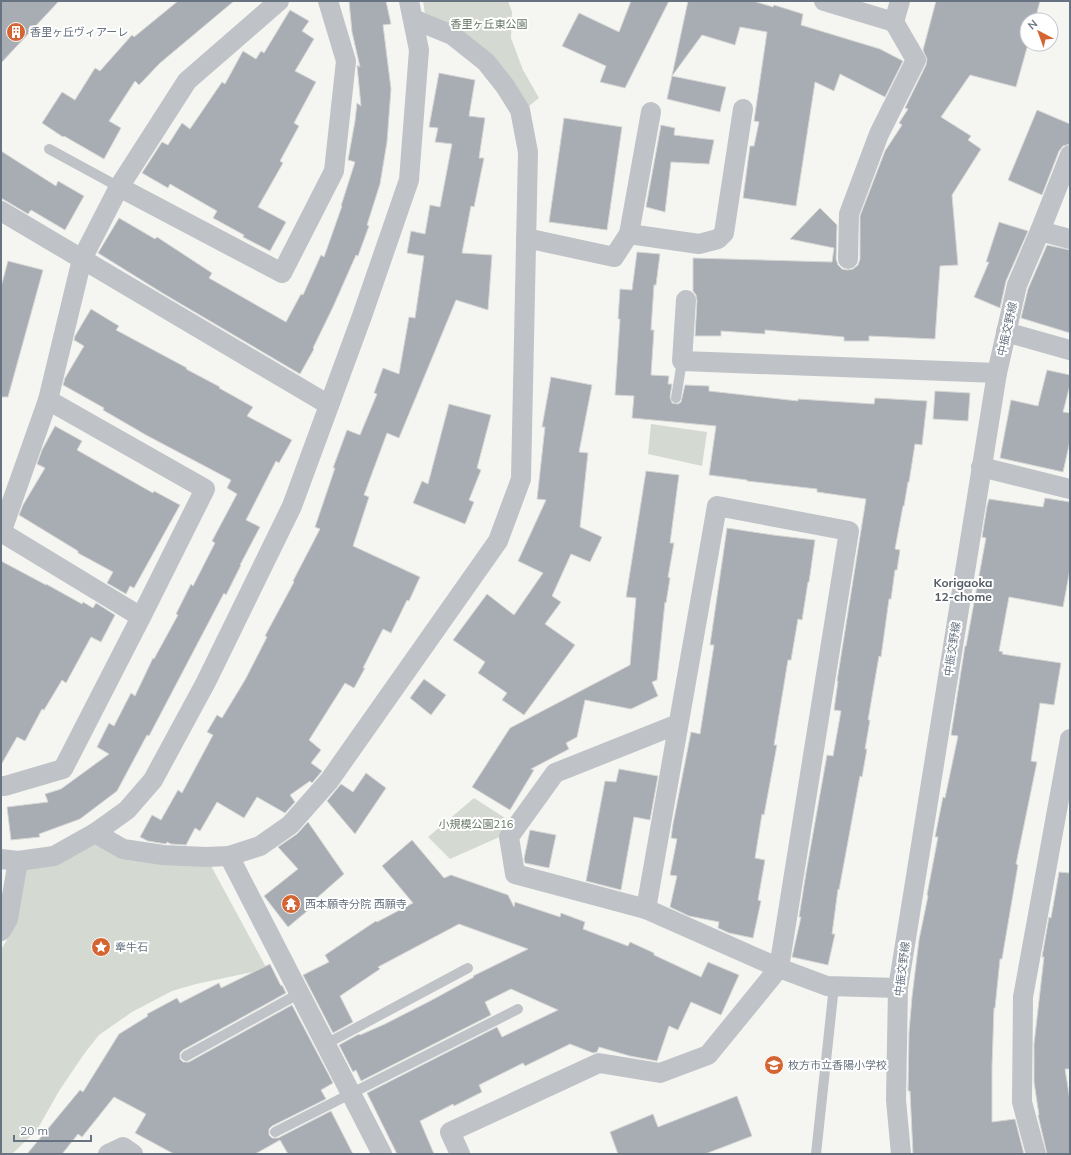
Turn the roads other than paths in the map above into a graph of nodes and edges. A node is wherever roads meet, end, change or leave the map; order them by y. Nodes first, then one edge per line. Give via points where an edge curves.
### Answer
1 (279, 1) edge
2 (328, 1) edge
3 (824, 1) edge
4 (900, 1) edge
5 (411, 10) edge
6 (894, 22) junction
7 (743, 109) dead end
8 (650, 112) dead end
9 (49, 149) dead end
10 (1070, 155) edge
11 (119, 187) junction
12 (1, 211) edge
13 (1040, 231) junction
14 (629, 234) junction
15 (526, 238) junction
16 (1070, 239) edge
17 (82, 259) junction
18 (848, 259) dead end
19 (686, 300) dead end
20 (1006, 332) junction
21 (1070, 350) edge
22 (682, 361) junction
23 (997, 373) junction
24 (676, 398) dead end
25 (48, 400) junction
26 (329, 405) junction
27 (981, 467) junction
28 (1070, 489) edge
29 (1, 533) edge
30 (140, 616) junction
31 (678, 724) junction
32 (1070, 739) edge
33 (1, 786) edge
34 (95, 833) junction
35 (229, 856) junction
36 (10, 860) edge
37 (646, 910) junction
38 (1, 931) edge
39 (468, 968) dead end
40 (779, 968) junction
41 (834, 986) junction
42 (898, 988) junction
43 (300, 993) junction
44 (518, 1009) dead end
45 (326, 1044) junction
46 (186, 1056) dead end
47 (351, 1094) junction
48 (275, 1132) dead end
49 (108, 1154) edge
50 (132, 1154) edge
51 (382, 1154) edge
52 (460, 1154) edge
53 (816, 1154) edge
54 (901, 1154) edge
55 (1036, 1154) edge

1 - 11 street via 187,81
2 - 11 street via 346,61 334,171 282,273
3 - 6 street
4 - 6 street
5 - 15 street via 486,62 520,110 528,152
5 - 26 street via 419,50 409,180
6 - 18 street via 916,60 879,134 849,214
7 - 14 street via 724,233 718,240 699,244
8 - 14 street
9 - 11 lane
10 - 13 street, 中振交野線
11 - 17 street
12 - 17 street
13 - 16 street
13 - 20 street, 中振交野線 via 1017,285
14 - 15 street via 614,257
15 - 35 street via 521,479 498,542 329,781 290,825 260,846
17 - 25 street
17 - 26 street
19 - 22 street
20 - 21 street
20 - 23 street, 中振交野線
22 - 23 street
22 - 24 lane
23 - 27 street, 中振交野線
25 - 29 street
25 - 30 street via 205,489
26 - 34 street via 292,506 206,682 153,780 127,810
27 - 28 street
27 - 42 street, 中振交野線
29 - 30 street
30 - 33 street via 63,769
31 - 37 street
31 - 37 street via 555,773 509,837 515,874
31 - 40 street via 717,506 849,531
32 - 55 street via 1023,996 1022,1102
34 - 35 street via 123,848 163,855
34 - 36 street via 54,856
35 - 43 street
36 - 38 street via 8,919
37 - 40 street
39 - 45 lane
40 - 41 street via 827,986
40 - 52 street via 708,1055 660,1073 599,1063 450,1132
41 - 42 street
41 - 53 lane
42 - 54 street, 中振交野線 via 896,1100
43 - 45 street
43 - 46 lane
44 - 47 lane
45 - 47 street
47 - 48 lane
47 - 51 street
49 - 50 street via 123,1147

